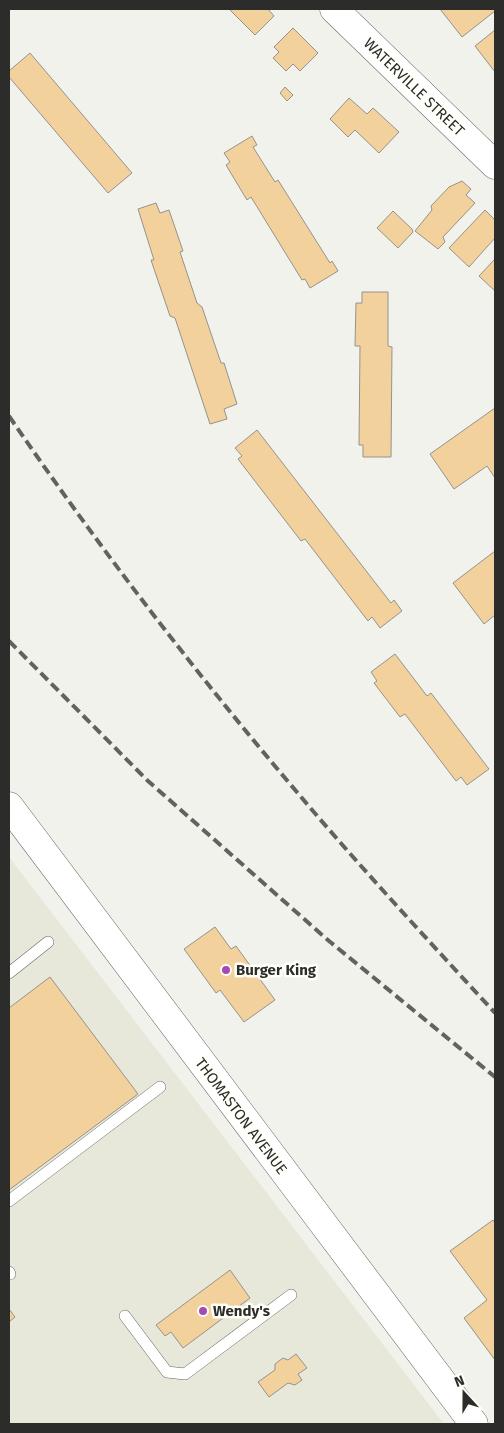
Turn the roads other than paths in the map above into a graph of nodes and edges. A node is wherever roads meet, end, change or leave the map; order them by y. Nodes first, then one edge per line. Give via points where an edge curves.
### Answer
1 (334, 9) edge
2 (495, 165) edge
3 (9, 806) edge
4 (48, 942) dead end
5 (9, 973) edge
6 (160, 1087) dead end
7 (9, 1201) edge
8 (291, 1295) dead end
9 (125, 1316) dead end
10 (474, 1424) edge

1 - 2 main road, WATERVILLE STREET
3 - 10 main road, THOMASTON AVENUE
4 - 5 lane
6 - 7 lane
8 - 9 lane via 185,1374 167,1372

